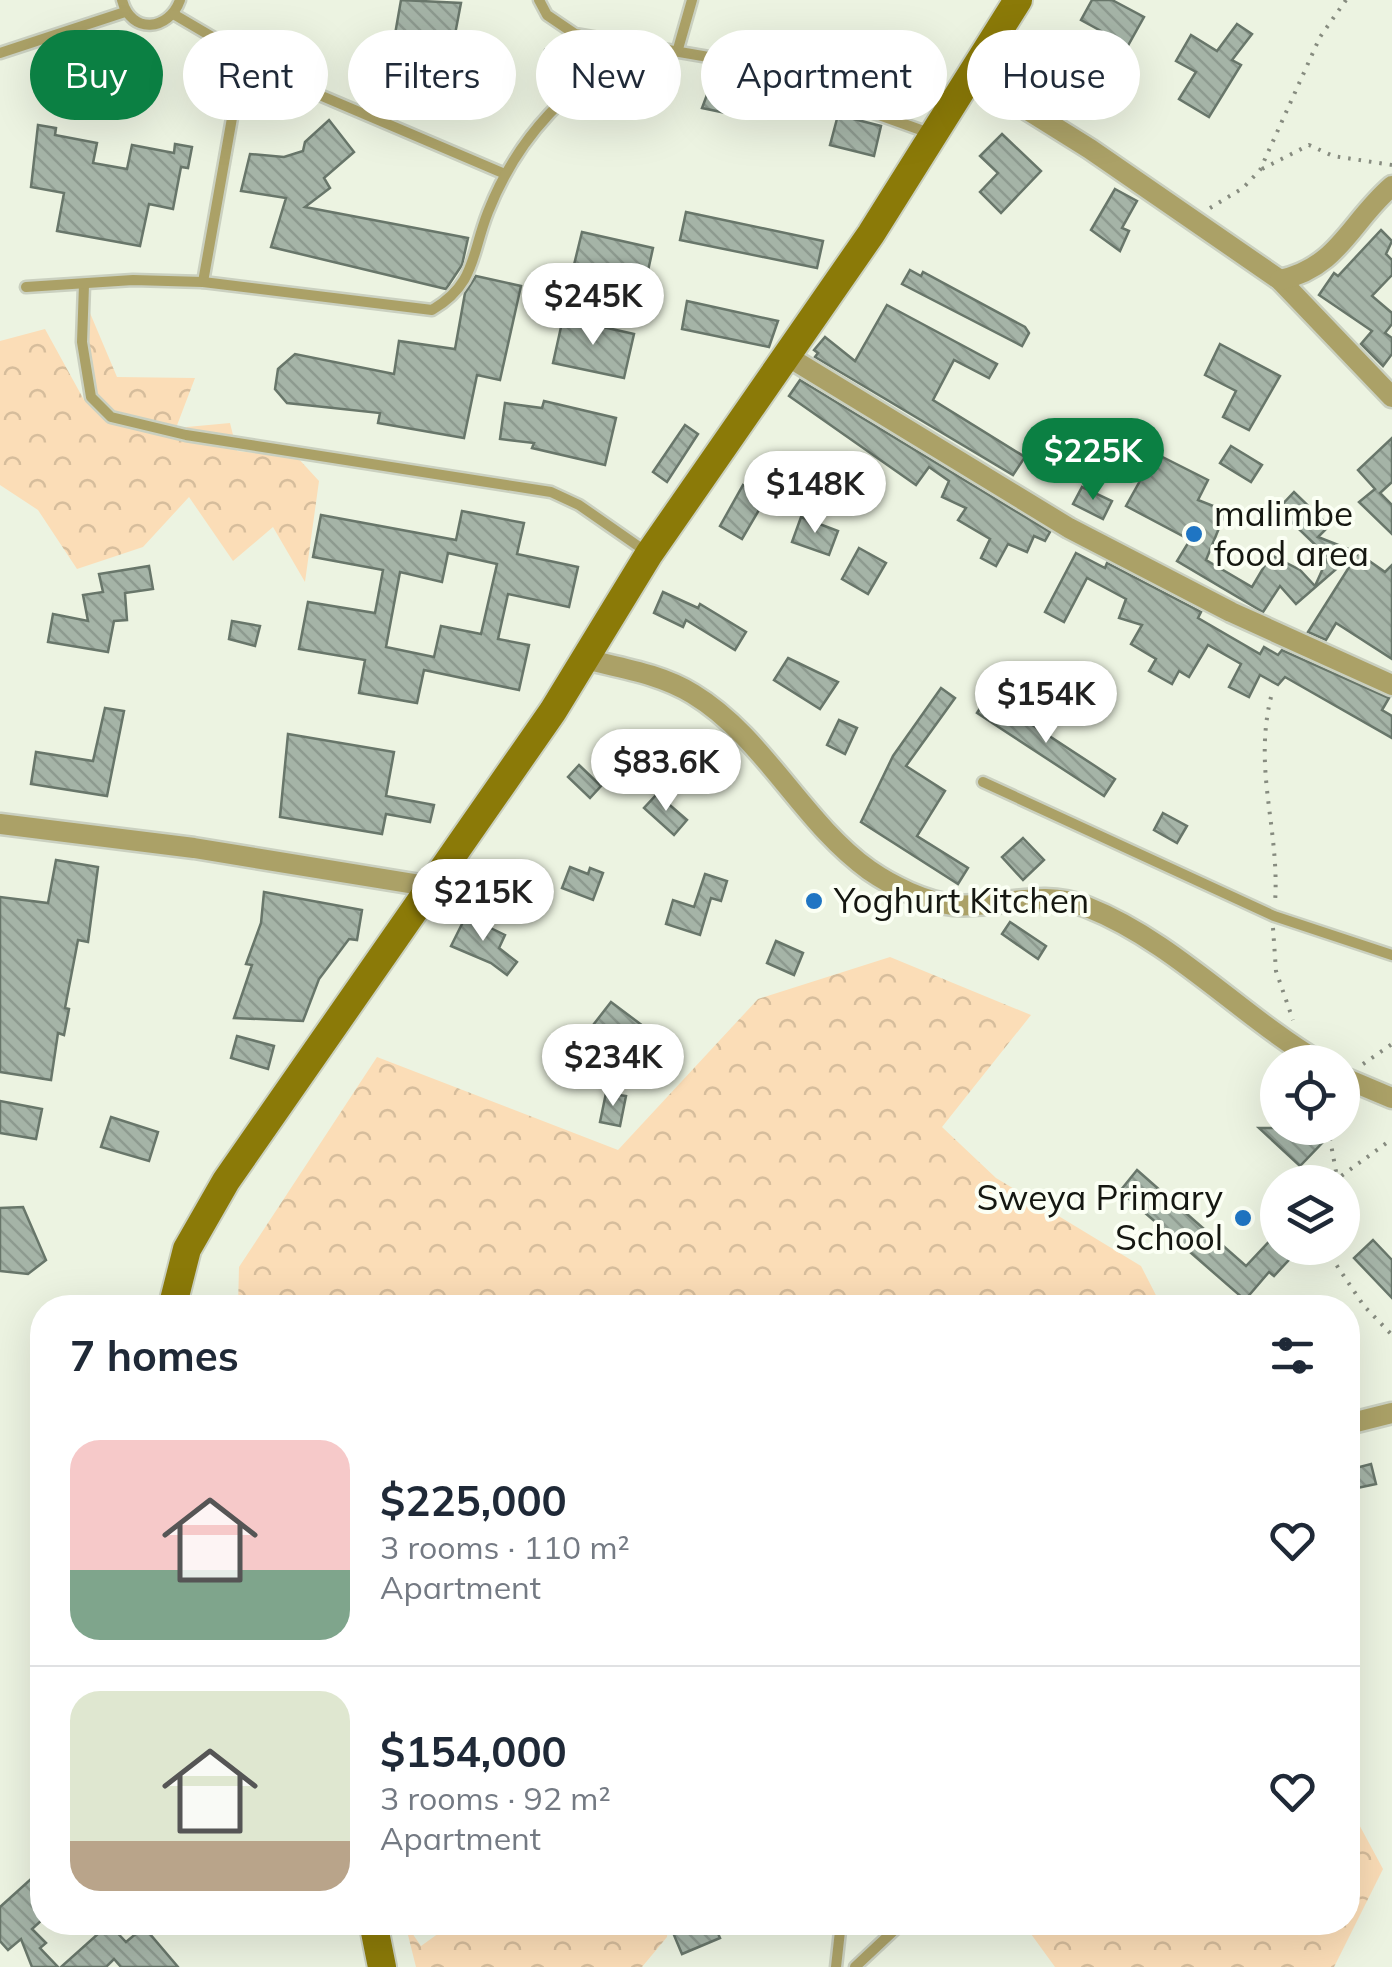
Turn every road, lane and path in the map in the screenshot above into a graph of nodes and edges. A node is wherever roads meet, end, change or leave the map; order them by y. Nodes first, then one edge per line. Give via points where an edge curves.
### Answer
1 (180, 0) edge
2 (539, 0) edge
3 (692, 0) edge
4 (1018, 0) edge
5 (1346, 0) edge
6 (124, 6) edge
7 (175, 15) junction
8 (199, 30) edge
9 (569, 30) edge
10 (999, 30) edge
11 (681, 39) edge
12 (681, 51) edge
13 (0, 53) edge
14 (967, 79) edge
15 (328, 99) edge
16 (232, 120) edge
17 (545, 120) edge
18 (1042, 120) edge
19 (934, 134) junction
20 (1392, 165) edge
21 (1260, 170) junction
22 (504, 174) junction
23 (1392, 186) edge
24 (1194, 218) junction
25 (1280, 280) junction
26 (203, 282) junction
27 (84, 285) junction
28 (26, 287) dead end
29 (787, 356) junction
30 (1392, 397) edge
31 (649, 554) junction
32 (586, 659) junction
33 (1392, 684) edge
34 (1271, 697) dead end
35 (983, 782) dead end
36 (0, 824) edge
37 (433, 887) junction
38 (1274, 916) junction
39 (1392, 955) edge
40 (1294, 1024) dead end
41 (1392, 1044) edge
42 (1295, 1045) edge
43 (1360, 1067) edge
44 (1360, 1085) edge
45 (1392, 1098) edge
46 (1392, 1139) edge
47 (1356, 1165) edge
48 (1336, 1265) edge
49 (175, 1295) edge
50 (1357, 1295) edge
51 (1360, 1300) edge
52 (1392, 1336) edge
53 (1392, 1412) edge
54 (1360, 1421) edge
55 (376, 1935) edge
56 (840, 1935) edge
57 (889, 1935) edge
58 (382, 1967) edge
59 (836, 1967) edge
60 (855, 1967) edge

1 - 7 lane
2 - 9 lane
3 - 11 lane
4 - 10 main road
5 - 21 path via 1320,37
6 - 7 lane via 140,25 159,26
6 - 13 lane
7 - 8 lane
12 - 19 lane via 780,77
14 - 19 main road
15 - 22 lane
16 - 26 lane
17 - 22 lane
18 - 24 street
19 - 29 main road
20 - 21 path via 1309,146
21 - 24 path via 1244,188
22 - 26 lane via 466,282 432,310
23 - 25 street via 1328,260 1308,274
24 - 25 street
25 - 30 street
26 - 27 lane
27 - 28 lane
27 - 31 lane via 82,342 91,397 110,417 186,435 552,492
29 - 31 main road
29 - 33 street via 1069,528
31 - 32 main road
32 - 37 main road
32 - 42 street via 693,694 868,870 950,905 1028,896 1088,907 1164,951
34 - 38 path via 1262,762 1276,845
35 - 38 lane
36 - 37 street
37 - 49 main road via 226,1181 187,1249
38 - 39 lane
38 - 40 path via 1276,971
41 - 43 path
44 - 45 street
46 - 47 path
48 - 50 path
51 - 52 path
53 - 54 street
55 - 58 main road
56 - 59 lane
57 - 60 lane

